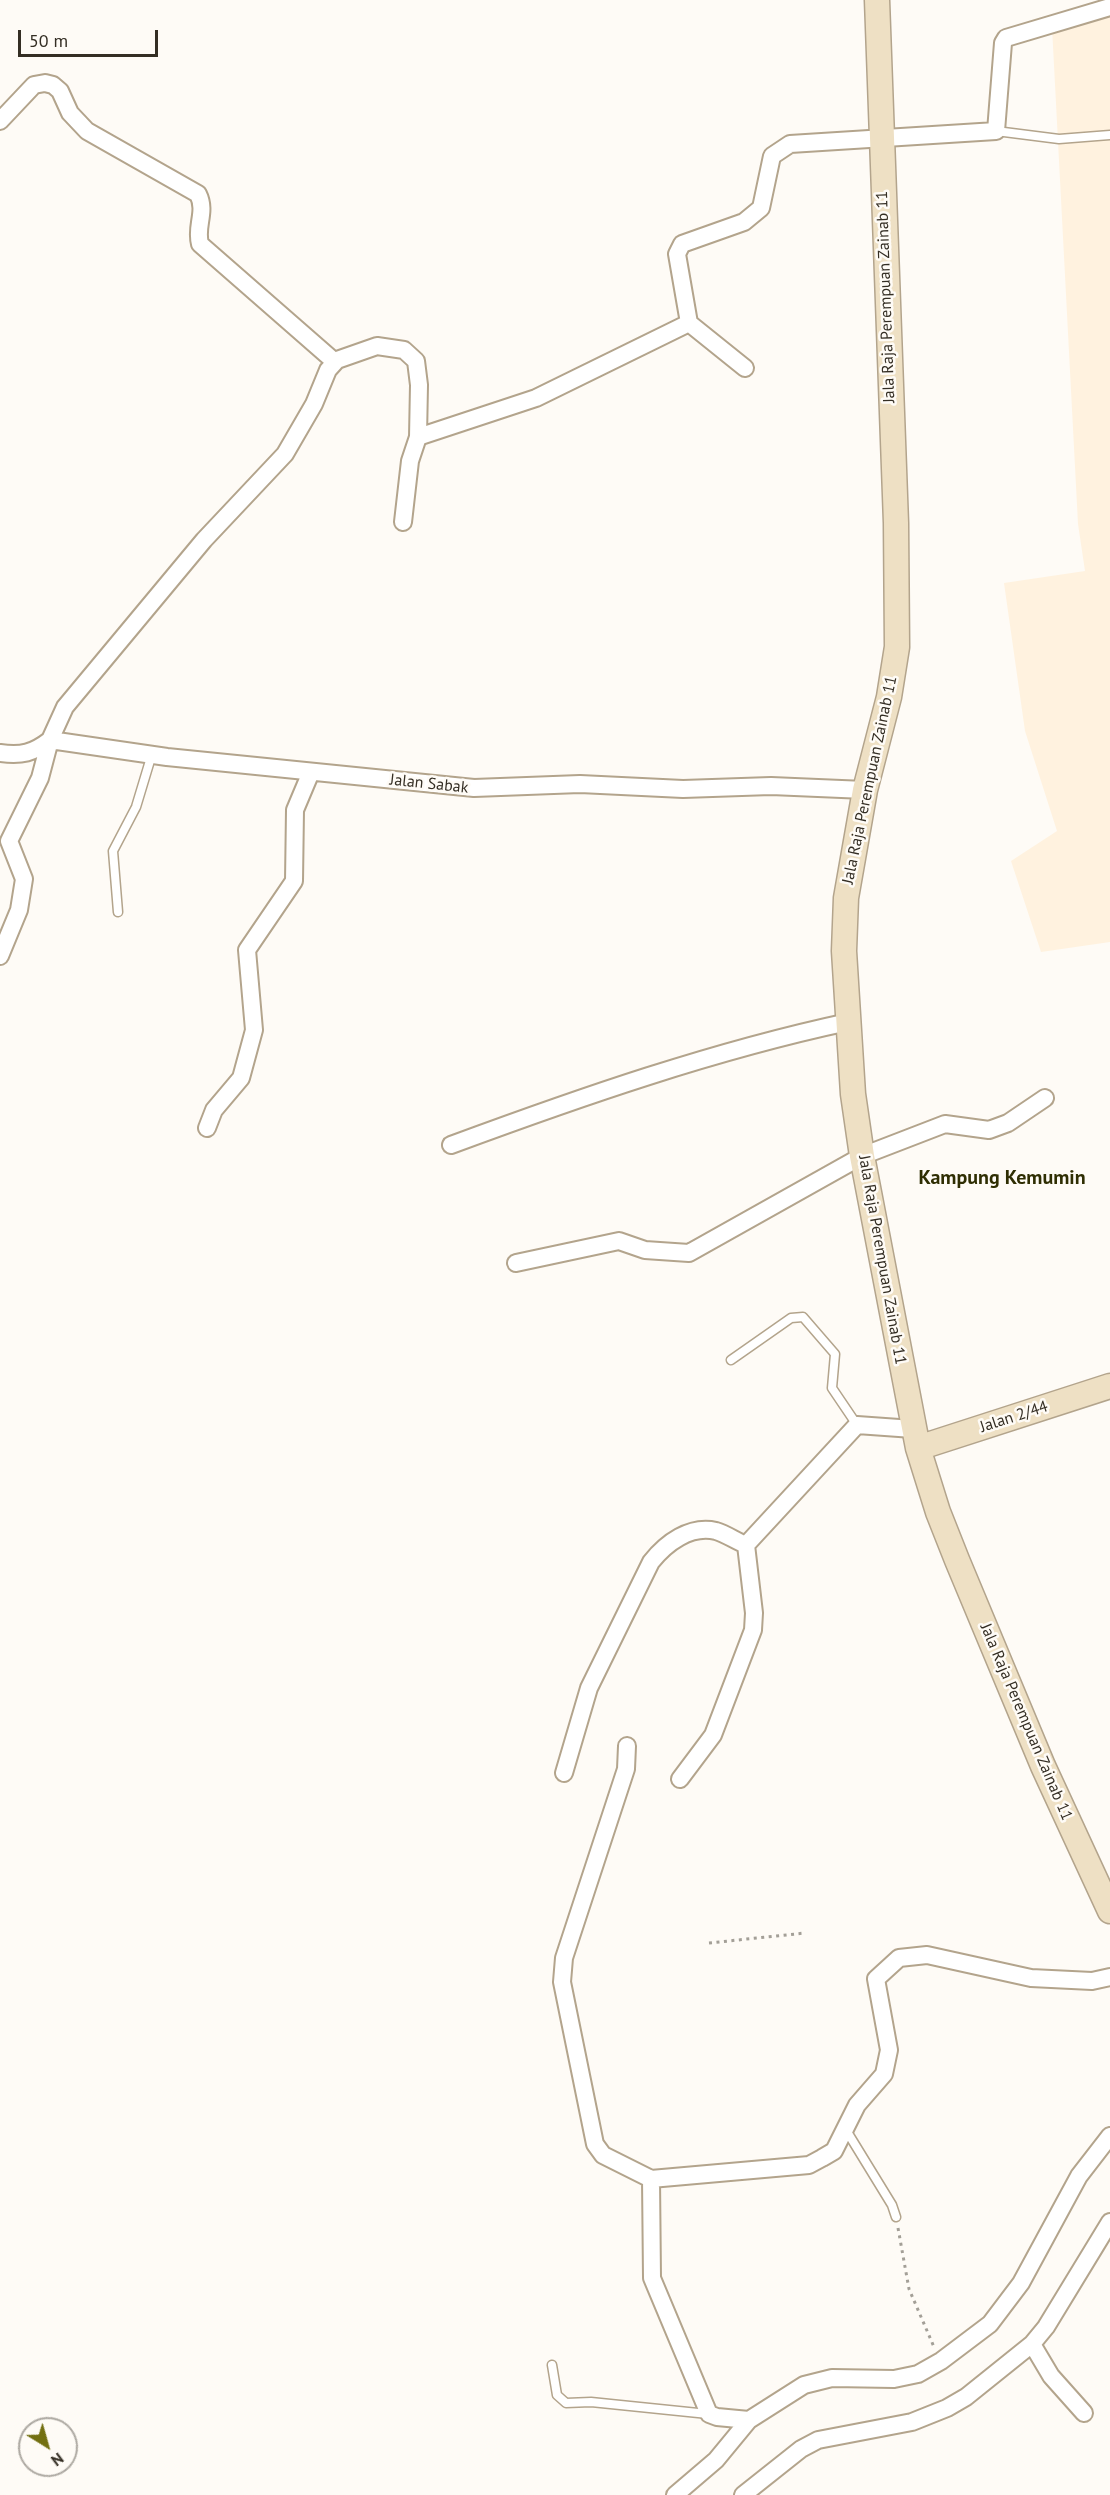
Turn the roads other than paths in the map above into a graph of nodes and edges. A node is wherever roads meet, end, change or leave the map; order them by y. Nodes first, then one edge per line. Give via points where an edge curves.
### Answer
1 (877, 0) edge
2 (1110, 8) edge
3 (0, 121) edge
4 (996, 130) junction
5 (1110, 135) edge
6 (881, 137) junction
7 (689, 322) junction
8 (335, 362) junction
9 (745, 368) dead end
10 (418, 436) junction
11 (403, 522) dead end
12 (50, 740) junction
13 (0, 753) edge
14 (152, 754) junction
15 (311, 772) junction
16 (865, 790) junction
17 (118, 912) dead end
18 (0, 956) edge
19 (848, 1022) junction
20 (1045, 1098) dead end
21 (207, 1128) dead end
22 (451, 1145) dead end
23 (862, 1156) junction
24 (516, 1263) dead end
25 (731, 1360) dead end
26 (1110, 1386) edge
27 (856, 1425) junction
28 (916, 1438) junction
29 (746, 1545) junction
30 (627, 1746) dead end
31 (564, 1773) dead end
32 (680, 1779) dead end
33 (1110, 1911) edge
34 (1110, 1977) edge
35 (846, 2130) junction
36 (1110, 2136) edge
37 (651, 2179) junction
38 (896, 2217) road end
39 (1110, 2222) edge
40 (1032, 2344) junction
41 (552, 2365) dead end
42 (1084, 2413) dead end
43 (709, 2414) junction
44 (749, 2420) junction
45 (675, 2495) edge
46 (743, 2495) edge

1 - 6 main road, Jala Raja Perempuan Zainab 11
2 - 4 street via 1004,40
3 - 8 street via 34,85 53,85 87,131 198,194 203,215 197,236 200,244
4 - 5 lane via 1059,139
4 - 6 street
6 - 7 street via 790,144 772,156 761,208 744,222 682,244 677,254
6 - 16 main road, Jala Raja Perempuan Zainab 11 via 897,647 879,745
7 - 9 street
7 - 10 street via 536,399
8 - 10 street via 377,346 404,350 416,361 418,373
8 - 12 street via 285,454 204,540 65,707
10 - 11 street via 410,461
12 - 13 street via 34,752
12 - 14 street, Jalan Sabak
12 - 18 street via 40,778 9,841 24,879 19,910
14 - 15 street, Jalan Sabak
14 - 17 lane via 136,807 113,850
15 - 16 street, Jalan Sabak via 474,788 580,784
15 - 21 street via 295,810 294,881 247,950 254,1030 240,1081 214,1110
16 - 19 main road, Jala Raja Perempuan Zainab 11 via 846,898
19 - 22 street via 799,1032 674,1069
19 - 23 main road, Jala Raja Perempuan Zainab 11
20 - 23 street via 1008,1123 989,1130 945,1124
23 - 24 street via 689,1252 645,1250 619,1241
23 - 28 main road, Jala Raja Perempuan Zainab 11
25 - 27 lane via 791,1318 804,1317 835,1354 832,1388
26 - 28 main road, Jalan 2/44
27 - 28 street
27 - 29 street
28 - 33 main road, Jala Raja Perempuan Zainab 11 via 957,1560 1043,1766
29 - 31 street via 716,1531 701,1531 683,1535 663,1547 651,1562 589,1688
29 - 32 street via 753,1630 714,1735
30 - 37 street via 626,1769 564,1958 561,1982 595,2144 603,2155
34 - 35 street via 1092,1981 1031,1978 927,1955 899,1958 876,1979 889,2050 884,2074 857,2105
35 - 37 street via 834,2151 808,2165
35 - 38 lane
36 - 44 street via 1080,2176 1021,2283 990,2324 918,2374 894,2379 832,2378 804,2385
37 - 43 street via 652,2278
39 - 40 street via 1076,2281
40 - 42 street via 1051,2376
40 - 46 street via 947,2408 912,2422 818,2440
41 - 43 lane via 557,2395 566,2403
43 - 44 street
44 - 45 street via 717,2460

